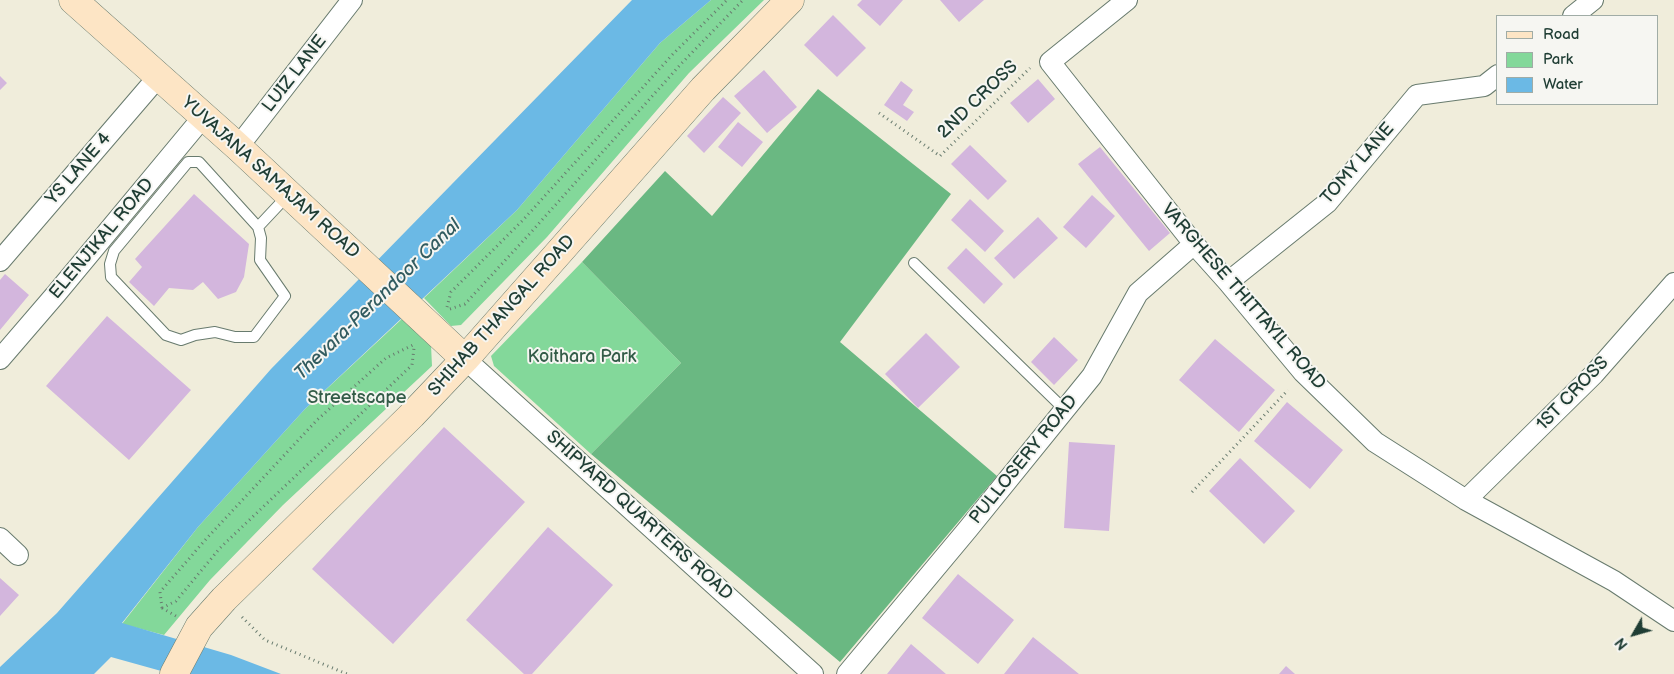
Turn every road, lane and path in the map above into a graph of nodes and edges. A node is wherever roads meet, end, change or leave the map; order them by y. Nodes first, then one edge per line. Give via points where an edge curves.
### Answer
1 (73, 0) edge
2 (352, 0) edge
3 (727, 0) edge
4 (743, 0) edge
5 (790, 0) edge
6 (1127, 0) edge
7 (1593, 0) edge
8 (1573, 15) edge
9 (1050, 62) junction
10 (158, 77) junction
11 (1496, 77) edge
12 (879, 113) dead end
13 (202, 117) junction
14 (238, 147) junction
15 (288, 194) junction
16 (258, 227) junction
17 (1194, 244) junction
18 (0, 261) edge
19 (914, 263) dead end
20 (1228, 282) junction
21 (1674, 283) edge
22 (431, 327) junction
23 (465, 358) junction
24 (0, 359) edge
25 (1288, 390) dead end
26 (1064, 410) junction
27 (1192, 492) dead end
28 (1466, 500) junction
29 (0, 538) edge
30 (18, 555) dead end
31 (224, 599) junction
32 (1674, 621) edge
33 (174, 674) edge
34 (347, 674) edge
35 (813, 674) edge
36 (847, 674) edge

1 - 10 street, YUVAJANA SAMAJAM ROAD
2 - 14 street, LUIZ LANE
3 - 22 path via 672,55 524,219 451,292
4 - 22 path via 680,64 465,304
5 - 23 street, SHIHAB THANGAL ROAD via 703,89
6 - 9 street
7 - 8 street
9 - 12 path, 2ND CROSS via 1031,67 940,156
9 - 17 street, VARGHESE THITTAYIL ROAD
10 - 13 street, YUVAJANA SAMAJAM ROAD
10 - 18 street, YS LANE 4
11 - 20 street, TOMY LANE via 1484,86 1417,95 1327,203
13 - 14 street, YUVAJANA SAMAJAM ROAD
13 - 24 street, ELENJIKAL ROAD
14 - 15 street, YUVAJANA SAMAJAM ROAD
15 - 16 lane
15 - 22 street, YUVAJANA SAMAJAM ROAD
16 - 16 lane via 260,260 285,296 254,336 235,337 216,332 181,340 166,335 111,277 114,250 188,162 199,162
17 - 20 street, VARGHESE THITTAYIL ROAD
17 - 26 street, PULLOSERY ROAD via 1138,293 1092,376
19 - 26 lane
20 - 28 street, VARGHESE THITTAYIL ROAD via 1303,372 1375,442
21 - 28 street, 1ST CROSS via 1594,374
22 - 22 path via 386,358 317,420 160,592 162,608 176,601 220,548 412,365
22 - 23 street, YUVAJANA SAMAJAM ROAD
23 - 31 street, SHIHAB THANGAL ROAD via 412,415
23 - 35 street, SHIPYARD QUARTERS ROAD
25 - 27 path
26 - 36 street, PULLOSERY ROAD
28 - 32 street, VARGHESE THITTAYIL ROAD via 1614,581
29 - 30 street
31 - 33 street, SHIHAB THANGAL ROAD via 199,627
31 - 34 path via 266,640

